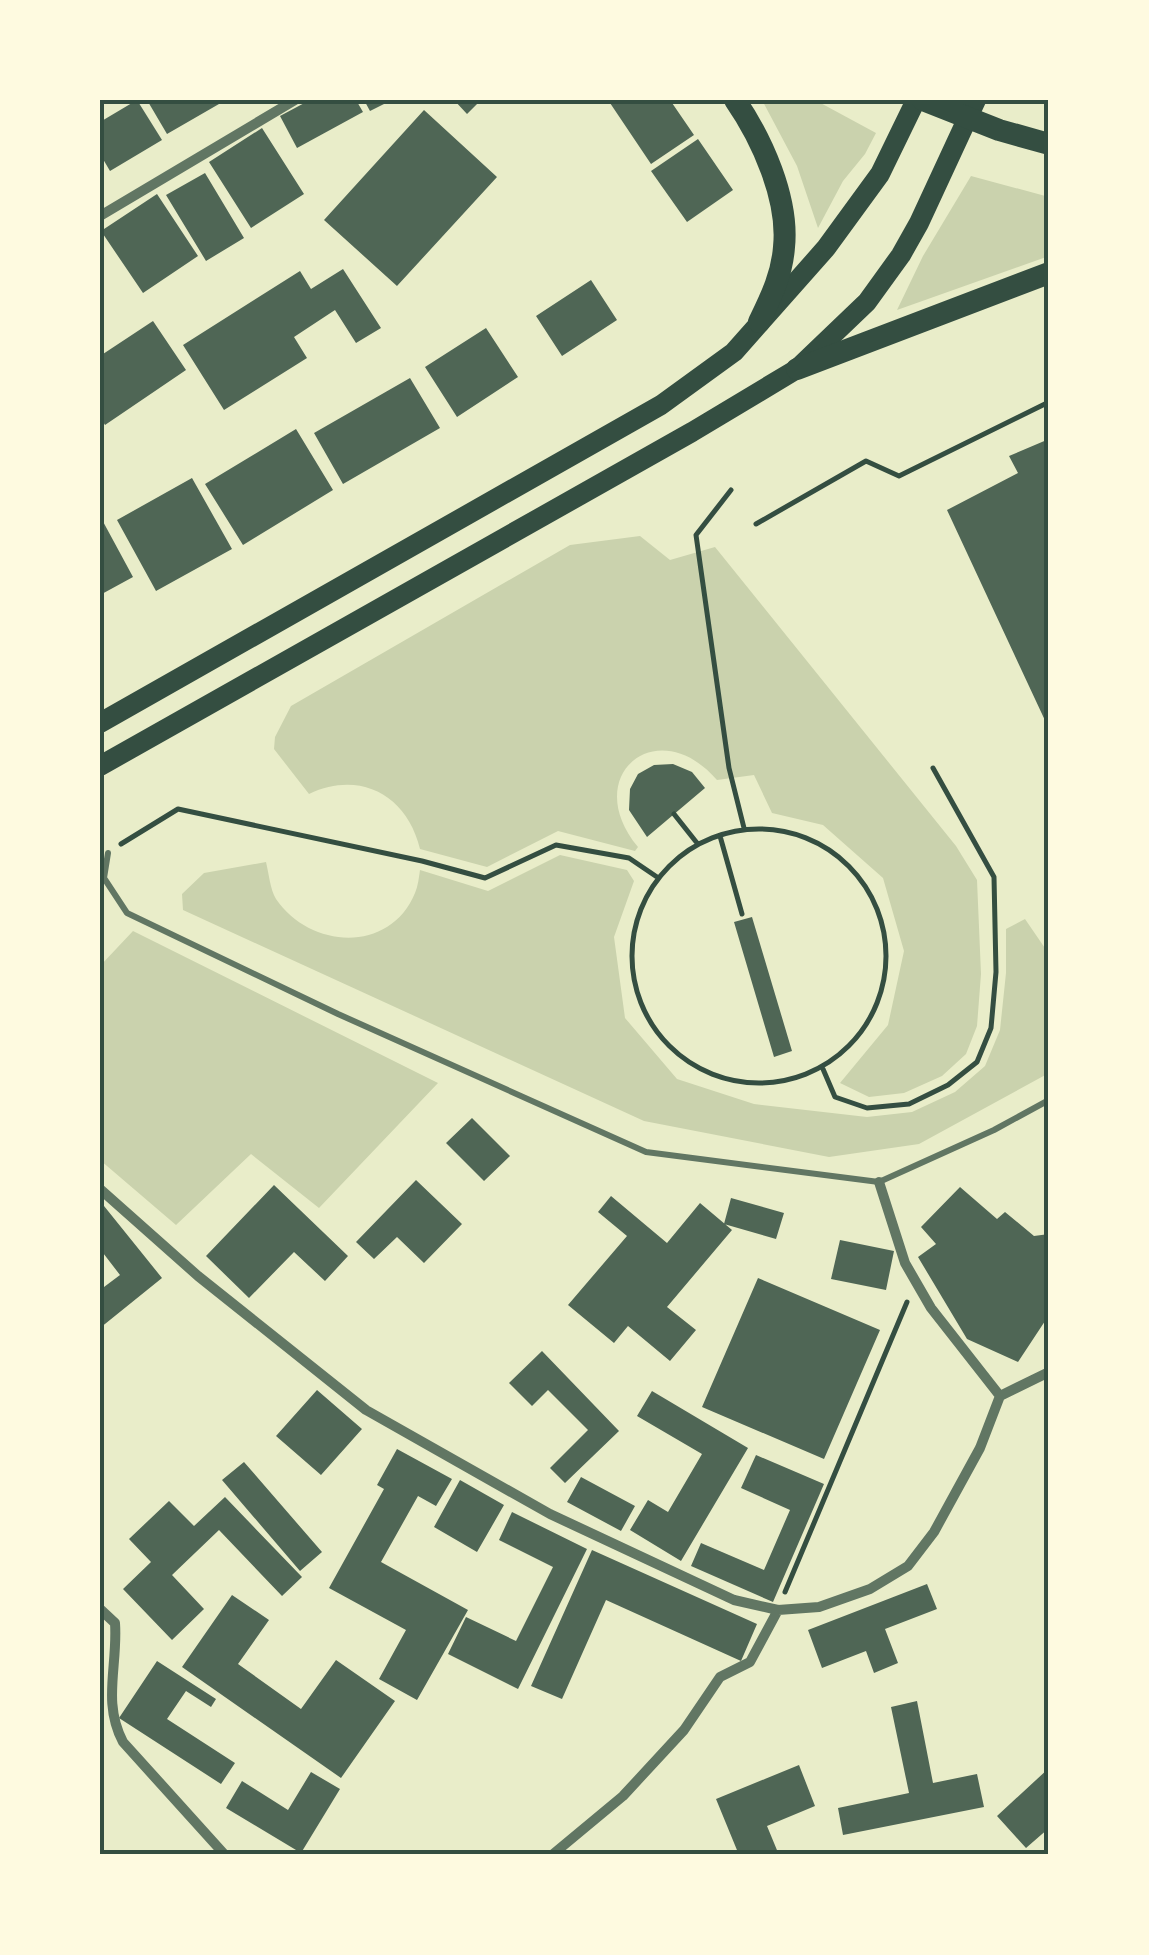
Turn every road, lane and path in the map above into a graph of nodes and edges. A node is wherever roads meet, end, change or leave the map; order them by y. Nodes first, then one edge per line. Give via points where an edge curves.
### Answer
1 (295, 100) edge
2 (735, 100) edge
3 (920, 100) edge
4 (972, 110) edge
5 (1049, 144) edge
6 (100, 216) edge
7 (1049, 273) edge
8 (759, 322) junction
9 (797, 369) junction
10 (1049, 402) edge
11 (731, 490) dead end
12 (756, 524) dead end
13 (100, 723) edge
14 (100, 766) edge
15 (933, 768) dead end
16 (674, 814) dead end
17 (744, 828) junction
18 (720, 836) junction
19 (696, 843) junction
20 (108, 852) joint
21 (657, 876) junction
22 (742, 914) dead end
23 (823, 1069) junction
24 (1049, 1100) edge
25 (879, 1182) junction
26 (100, 1190) edge
27 (916, 1281) junction
28 (1049, 1372) edge
29 (1000, 1396) junction
30 (100, 1609) edge
31 (778, 1610) junction
32 (225, 1855) edge
33 (552, 1855) edge

1 - 6 street
2 - 8 highway via 767,162 781,208 785,245 777,285
3 - 4 highway
3 - 8 main road via 880,174 826,248
4 - 5 highway
4 - 9 main road via 901,255 867,302
7 - 9 highway
8 - 13 main road via 734,352 661,404
9 - 14 main road
10 - 12 path via 900,476 866,461
11 - 17 path via 696,535 729,768
15 - 23 path via 994,877 991,1028 976,1062 909,1104 867,1108 835,1097
16 - 19 path
17 - 18 path
17 - 23 path via 814,839 827,850 867,884 889,951 872,1019
18 - 19 path
18 - 22 path
19 - 21 path
20 - 21 path via 178,809 485,878 556,845 629,858
20 - 25 lane via 104,878 127,913 646,1152
21 - 23 path via 630,942 641,1011 687,1064 754,1086
24 - 25 lane
25 - 27 street
26 - 31 street via 366,1410 550,1514 734,1600
27 - 29 street
27 - 31 path
28 - 29 street
29 - 31 street via 980,1448 908,1566 870,1589 819,1606
30 - 32 street via 115,1624 114,1726
31 - 33 street via 750,1662 720,1677 684,1730 623,1796

